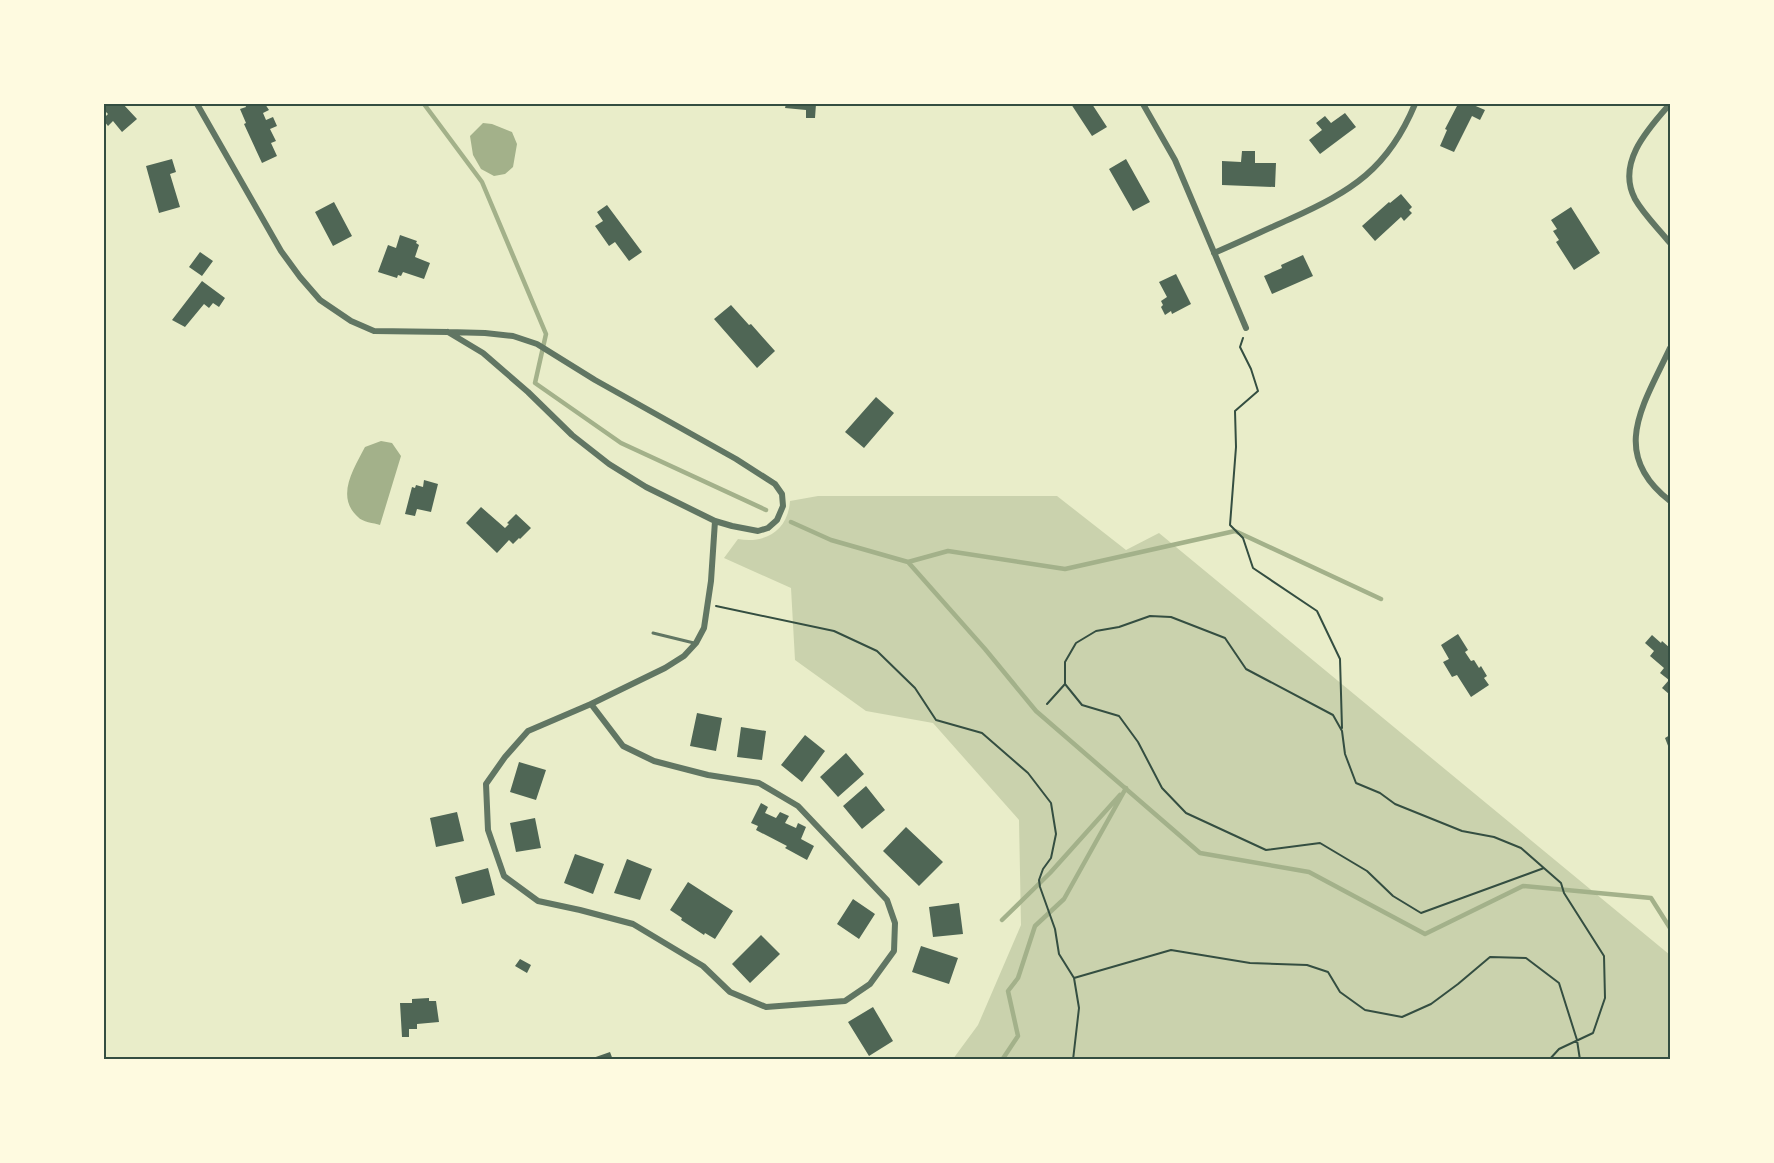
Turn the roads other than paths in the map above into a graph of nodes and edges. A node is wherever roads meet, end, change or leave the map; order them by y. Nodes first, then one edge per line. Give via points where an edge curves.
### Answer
1 (197, 104) edge
2 (1143, 104) edge
3 (1415, 104) edge
4 (1670, 104) edge
5 (1671, 243) edge
6 (1214, 253) junction
7 (1246, 328) road end
8 (448, 332) junction
9 (1671, 348) edge
10 (1671, 501) edge
11 (716, 521) junction
12 (653, 633) dead end
13 (696, 643) junction
14 (591, 704) junction

1 - 8 street via 281,251 320,300 374,331
2 - 6 street via 1175,160
3 - 6 street via 1387,154 1350,188
4 - 5 street via 1642,139 1629,175 1635,199
6 - 7 street
8 - 11 street via 483,353 609,464
8 - 11 street via 513,336 537,344 762,475 782,494 783,506 768,528 758,531
9 - 10 street via 1642,409 1636,441 1642,471
11 - 13 street via 704,628
12 - 13 lane
13 - 14 street via 665,668
14 - 14 street via 528,731 486,784 488,830 504,876 538,901 633,924 703,966 730,992 766,1007 845,1001 870,984 894,951 896,923 887,900 798,806 759,783 654,761 623,746

